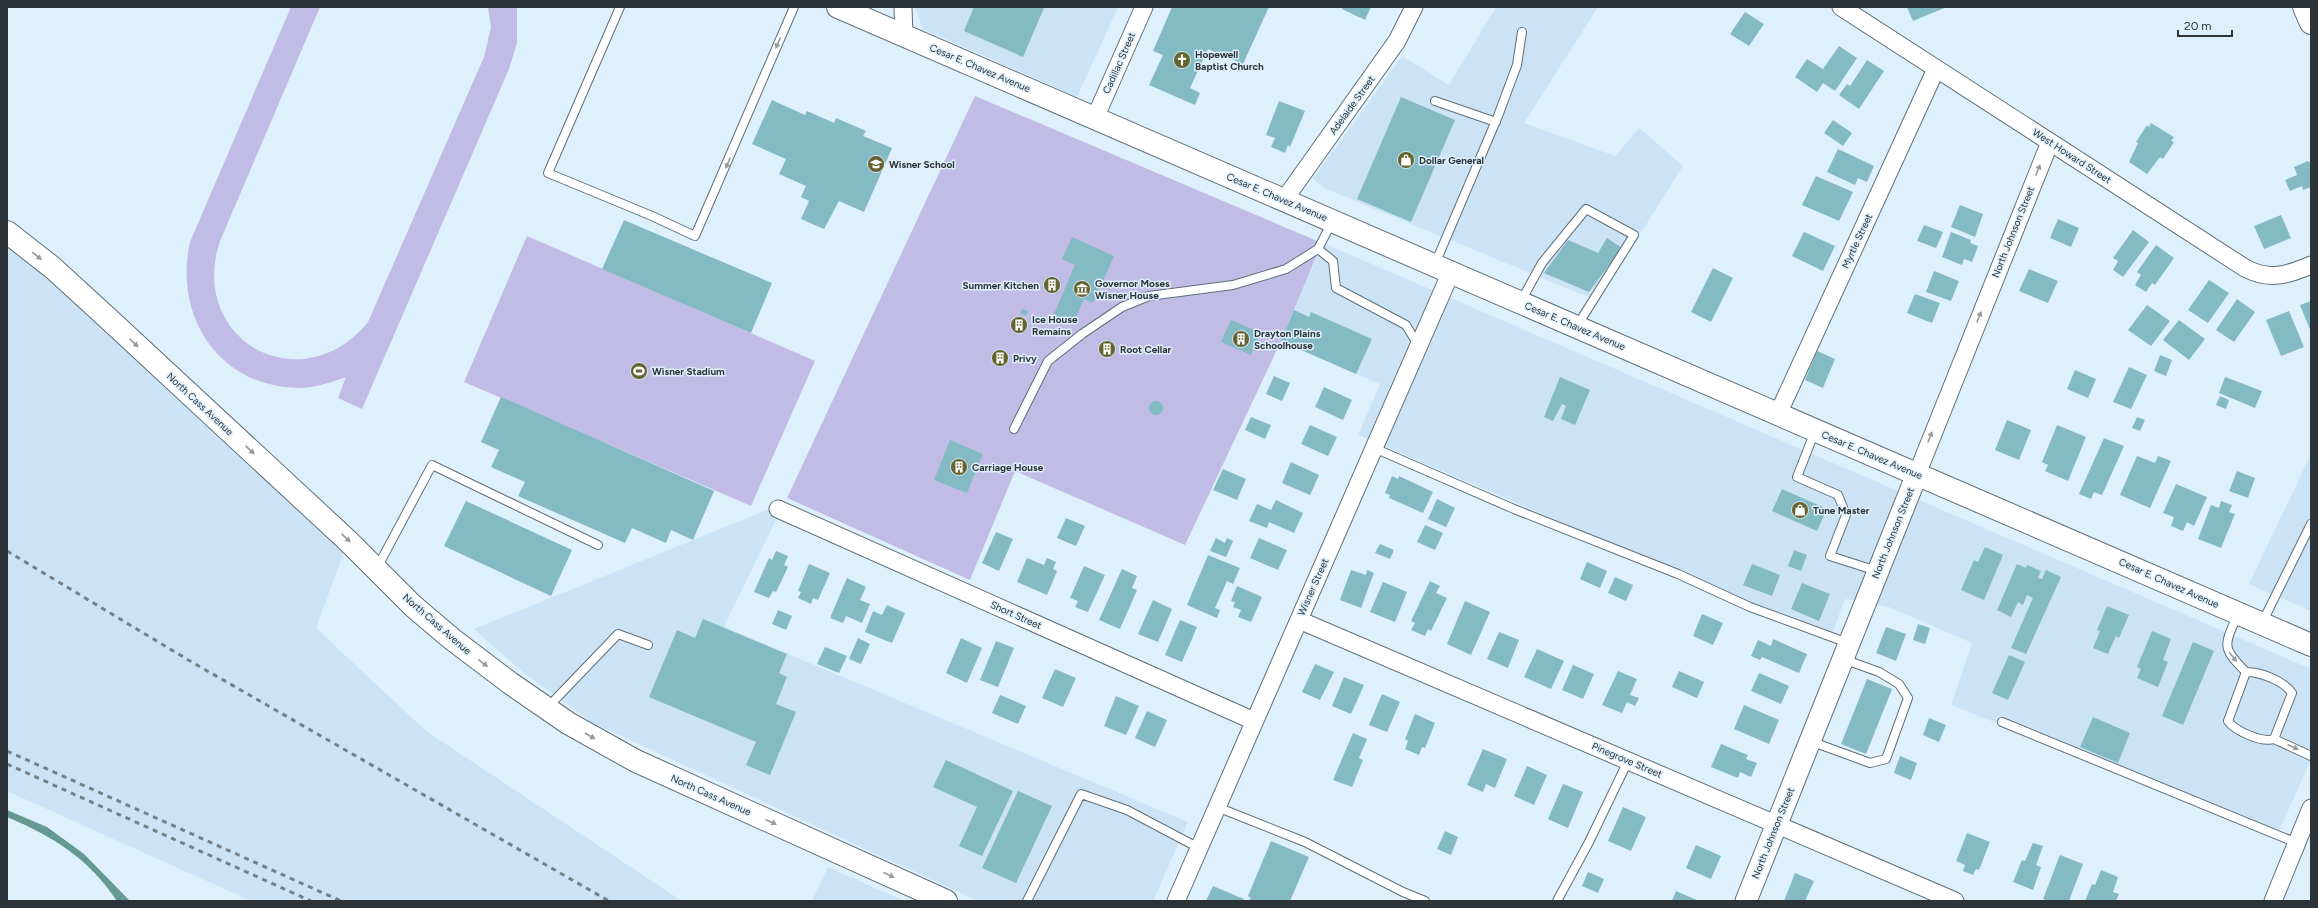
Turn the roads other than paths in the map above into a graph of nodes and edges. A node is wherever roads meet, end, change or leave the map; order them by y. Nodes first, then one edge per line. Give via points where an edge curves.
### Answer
1 (620, 7) edge
2 (794, 7) edge
3 (838, 7) edge
4 (903, 7) edge
5 (1144, 7) edge
6 (1414, 7) edge
7 (1841, 7) edge
8 (2304, 7) edge
9 (2311, 23) edge
10 (1522, 32) dead end
11 (904, 36) junction
12 (1936, 69) junction
13 (1435, 101) dead end
14 (1095, 118) junction
15 (1496, 122) junction
16 (2050, 142) junction
17 (1284, 200) junction
18 (1332, 221) junction
19 (7, 232) edge
20 (1318, 249) junction
21 (2311, 265) edge
22 (1443, 269) junction
23 (1520, 302) junction
24 (1577, 326) junction
25 (1419, 346) junction
26 (1778, 414) junction
27 (1014, 430) dead end
28 (1815, 430) junction
29 (1374, 448) junction
30 (1917, 474) junction
31 (778, 509) dead end
32 (2311, 524) edge
33 (598, 545) dead end
34 (376, 569) junction
35 (1878, 572) junction
36 (2238, 614) junction
37 (1299, 620) junction
38 (2262, 624) junction
39 (648, 645) dead end
40 (2311, 645) edge
41 (1846, 651) junction
42 (2246, 672) junction
43 (546, 708) junction
44 (1254, 722) junction
45 (2002, 722) dead end
46 (2274, 739) junction
47 (1810, 741) junction
48 (2311, 756) edge
49 (1628, 761) junction
50 (1217, 806) junction
51 (2311, 808) edge
52 (1776, 824) junction
53 (2297, 842) junction
54 (1199, 848) junction
55 (946, 901) edge
56 (1028, 901) edge
57 (1176, 901) edge
58 (1425, 901) edge
59 (1557, 901) edge
60 (1746, 901) edge
61 (1955, 901) edge
62 (2273, 901) edge

2 -> 1 lane via 695,236 548,174
3 - 11 main road, Cesar E. Chavez Avenue
4 - 11 street
5 - 14 street, Cadillac Street
6 - 17 street, Adelaide Street via 1398,41
7 - 12 street, West Howard Street
8 - 9 main road
10 - 15 lane via 1517,65
11 - 14 main road, Cesar E. Chavez Avenue
12 - 16 street, West Howard Street
12 - 26 street, Myrtle Street
13 - 15 lane
14 - 17 main road, Cesar E. Chavez Avenue
15 - 22 lane
16 - 21 street, West Howard Street via 2250,271 2276,276
30 -> 16 street, North Johnson Street
17 - 18 main road, Cesar E. Chavez Avenue
18 - 20 lane
18 - 22 main road, Cesar E. Chavez Avenue
19 -> 34 main road, North Cass Avenue via 113,323
20 - 25 lane via 1332,261 1336,288 1406,325
20 - 27 lane via 1286,269 1233,285 1149,296 1122,307 1048,361
22 - 23 main road, Cesar E. Chavez Avenue
22 - 25 street, Wisner Street
23 - 24 main road, Cesar E. Chavez Avenue
23 - 24 lane via 1542,263 1586,208 1634,235
24 - 26 main road, Cesar E. Chavez Avenue
25 - 29 street, Wisner Street
26 - 28 main road, Cesar E. Chavez Avenue
28 - 30 main road, Cesar E. Chavez Avenue
28 - 35 lane via 1797,477 1838,494 1846,515 1830,556
29 - 37 street, Wisner Street
29 - 41 lane via 1514,509 1678,574
30 - 35 street, North Johnson Street
30 - 36 main road, Cesar E. Chavez Avenue
31 - 44 street, Short Street
32 - 38 lane
33 - 34 lane via 432,465
34 -> 43 main road, North Cass Avenue via 452,640
35 - 41 street, North Johnson Street
36 - 38 main road, Cesar E. Chavez Avenue
36 -> 42 lane via 2228,636 2226,648 2230,656
37 - 44 street, Wisner Street
37 - 49 street, Pinegrove Street
38 - 40 main road, Cesar E. Chavez Avenue
39 - 43 lane via 618,634
41 - 47 street, North Johnson Street
41 - 47 lane via 1899,684 1908,698 1886,759 1870,763
42 - 46 lane via 2255,672 2288,686 2292,693
42 - 46 lane via 2228,721 2232,727 2267,741
43 -> 55 main road, North Cass Avenue via 603,744 636,761
44 - 50 street, Wisner Street
45 - 53 lane
46 -> 48 lane
47 - 52 street, North Johnson Street
49 - 52 street, Pinegrove Street
49 - 59 lane
50 - 54 street, Wisner Street
50 - 58 lane via 1305,842 1402,892
51 - 53 street
52 - 60 street, North Johnson Street
52 - 61 street, Pinegrove Street
53 - 62 street
54 - 56 lane via 1127,810 1082,794
54 - 57 street, Wisner Street

